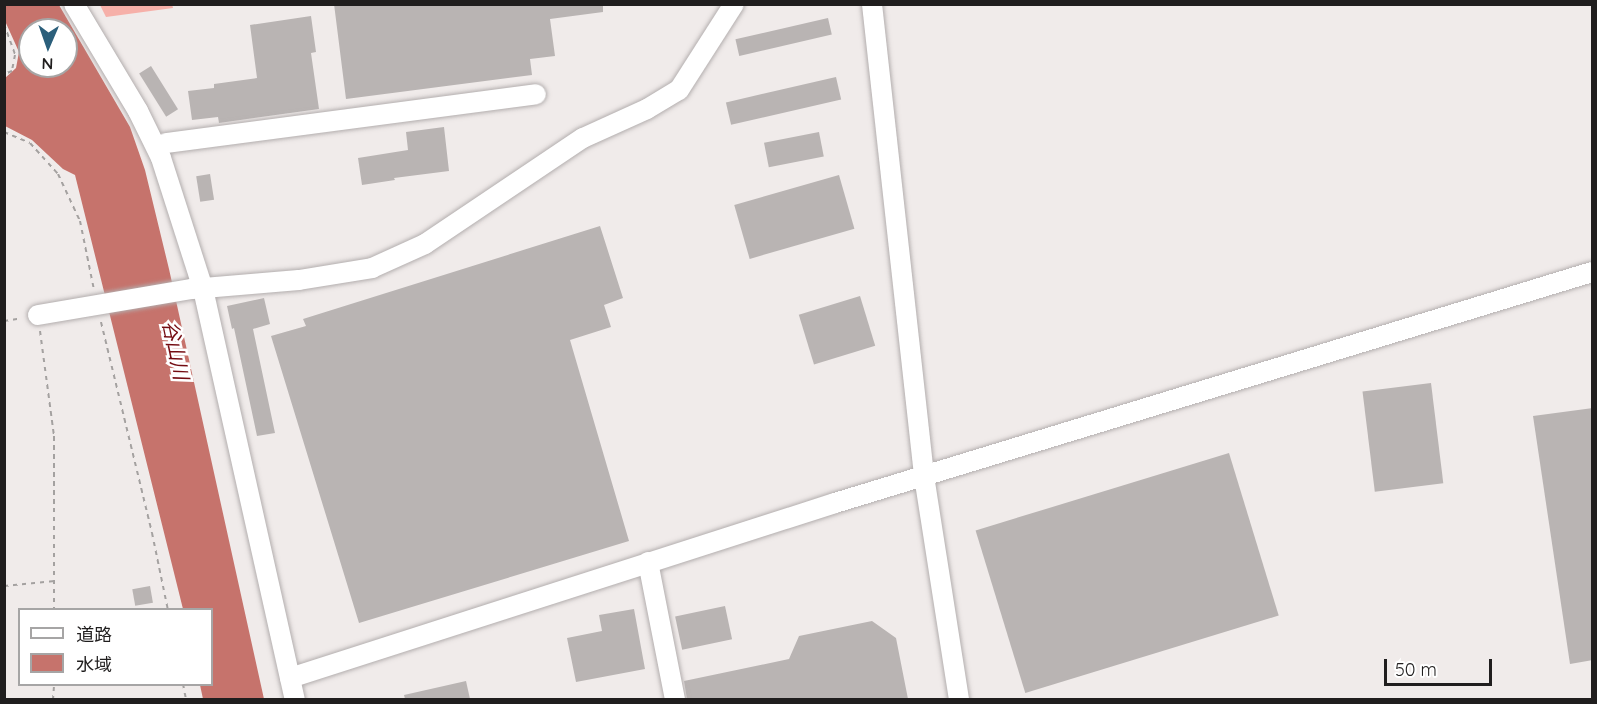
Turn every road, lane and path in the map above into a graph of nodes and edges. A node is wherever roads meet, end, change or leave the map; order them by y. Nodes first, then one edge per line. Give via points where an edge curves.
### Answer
1 (74, 4) edge
2 (734, 4) edge
3 (872, 4) edge
4 (4, 24) edge
5 (4, 74) edge
6 (536, 94) dead end
7 (4, 132) edge
8 (166, 143) dead end
9 (1593, 272) edge
10 (197, 289) junction
11 (97, 306) junction
12 (38, 315) joint
13 (924, 476) junction
14 (648, 562) junction
15 (55, 581) junction
16 (4, 586) edge
17 (54, 608) edge
18 (168, 608) edge
19 (290, 678) junction
20 (295, 699) edge
21 (675, 699) edge
22 (959, 699) edge

1 - 10 street via 138,111 161,158
2 - 10 street via 679,90 583,138 425,244 372,268 299,280
3 - 13 street
4 - 5 path via 15,55 12,71
6 - 8 street
7 - 11 path via 30,143 58,174 80,221
9 - 13 street
10 - 11 street
10 - 19 street
11 - 12 street
11 - 18 path
12 - 15 path via 54,436
13 - 14 street
13 - 22 street
14 - 19 street
14 - 21 street
15 - 16 path
15 - 17 path
19 - 20 street

